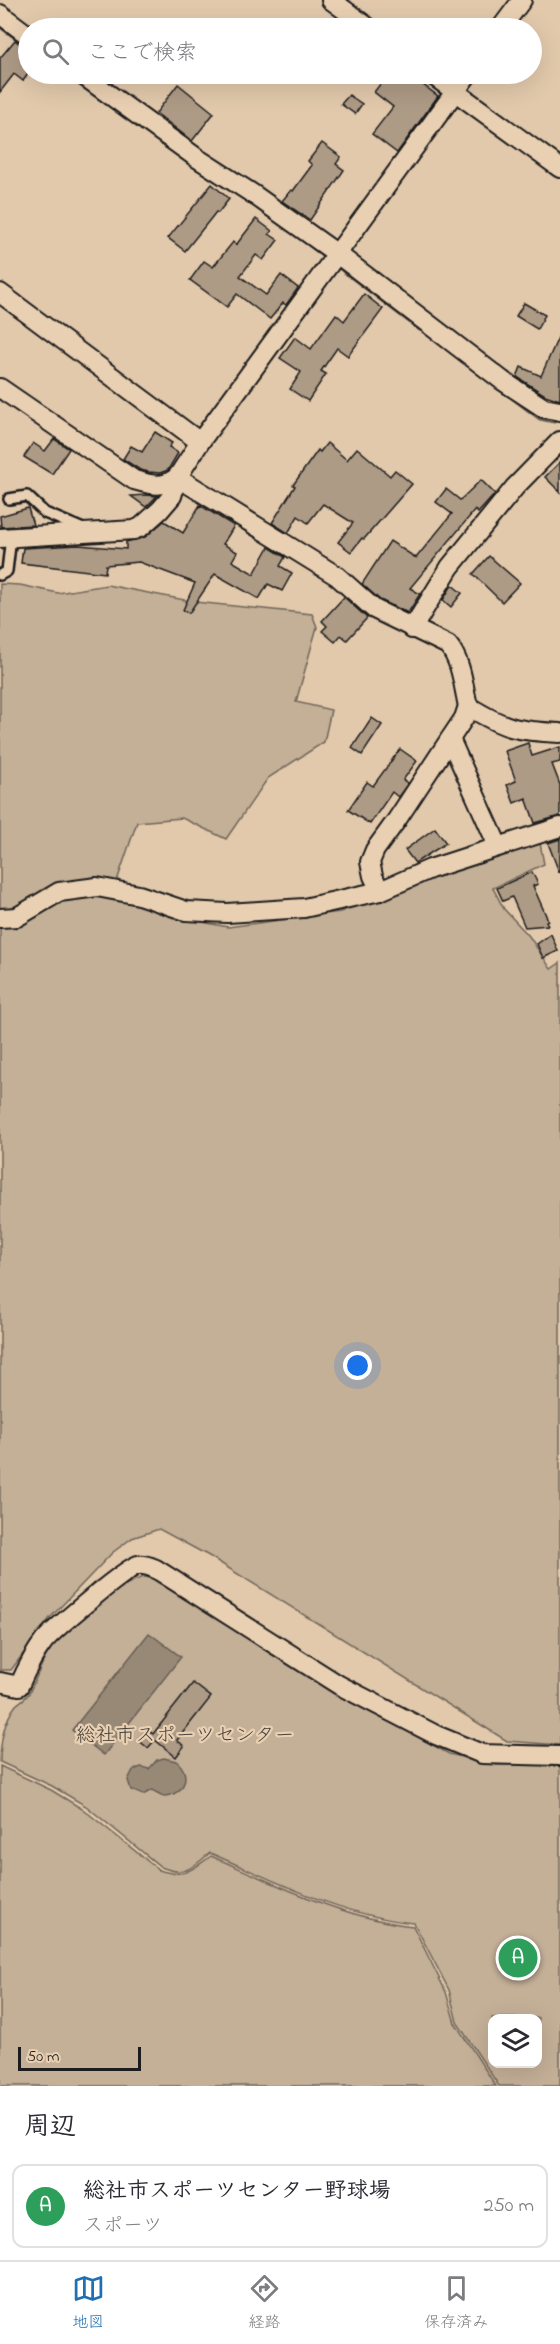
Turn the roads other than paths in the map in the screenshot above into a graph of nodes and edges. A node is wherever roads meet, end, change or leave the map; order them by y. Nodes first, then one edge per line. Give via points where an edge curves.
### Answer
1 (331, 0) edge
2 (522, 0) edge
3 (0, 14) edge
4 (355, 18) edge
5 (508, 18) edge
6 (18, 28) edge
7 (95, 84) edge
8 (445, 84) edge
9 (460, 84) edge
10 (455, 91) junction
11 (560, 168) edge
12 (332, 259) junction
13 (0, 293) edge
14 (0, 388) edge
15 (560, 411) edge
16 (560, 441) edge
17 (200, 442) junction
18 (178, 476) junction
19 (9, 499) dead end
20 (88, 531) junction
21 (5, 537) edge
22 (0, 575) edge
23 (412, 629) junction
24 (468, 706) junction
25 (560, 733) edge
26 (450, 740) junction
27 (560, 828) edge
28 (498, 846) junction
29 (370, 862) junction
30 (380, 891) junction
31 (348, 898) junction
32 (0, 918) edge
33 (0, 1682) edge
34 (560, 1756) edge

1 - 4 street
2 - 5 street
3 - 6 street
7 - 12 street via 253,194
8 - 10 street
9 - 10 street
10 - 11 street
10 - 12 street
12 - 15 street via 503,381 544,408
12 - 17 street
13 - 17 street
14 - 18 street via 134,480 159,486
16 - 23 street via 515,487 450,567
17 - 18 street
18 - 20 street via 172,496 141,526 134,530
18 - 23 street via 337,576 374,609
19 - 20 lane via 27,496 45,513
20 - 21 street
21 - 22 lane via 7,571
23 - 24 street via 441,641 454,653
24 - 25 street via 496,723 520,731
24 - 26 street
26 - 28 street
26 - 29 street
27 - 28 street
28 - 30 street via 430,868
29 - 30 street
29 - 31 street via 363,881
30 - 31 street
31 - 32 street via 304,908 227,913 186,911 139,895 97,887 59,892 17,917
33 - 34 street via 19,1686 45,1639 136,1564 147,1565 339,1685 436,1735 482,1754

